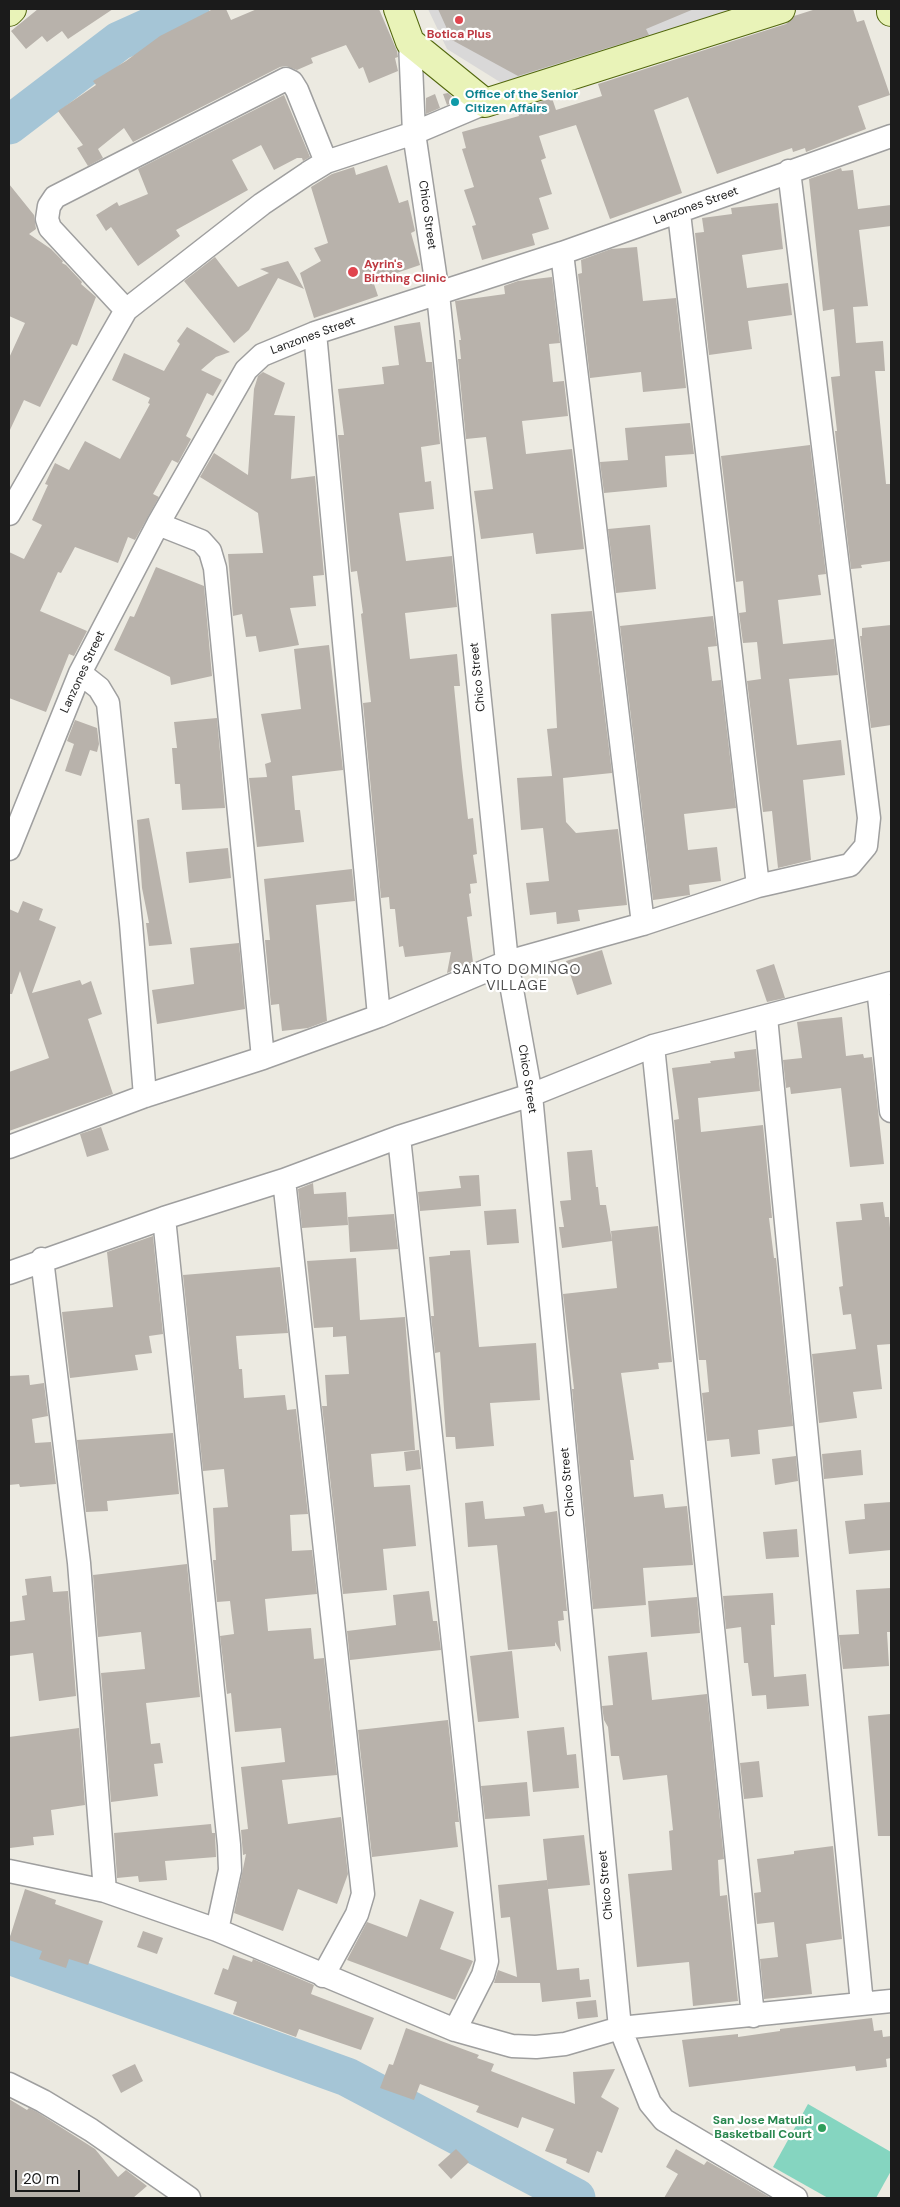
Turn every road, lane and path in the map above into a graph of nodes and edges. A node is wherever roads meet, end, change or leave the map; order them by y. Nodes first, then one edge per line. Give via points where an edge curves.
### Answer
1 (12, 9) edge
2 (398, 9) edge
3 (781, 9) edge
4 (9, 12) edge
5 (410, 42) junction
6 (486, 103) junction
7 (414, 133) junction
8 (891, 136) edge
9 (326, 162) junction
10 (789, 171) junction
11 (679, 213) junction
12 (562, 253) junction
13 (438, 294) junction
14 (126, 310) junction
15 (315, 333) junction
16 (9, 514) edge
17 (158, 524) junction
18 (80, 673) junction
19 (9, 849) edge
20 (758, 886) junction
21 (642, 924) junction
22 (506, 962) junction
23 (885, 985) edge
24 (379, 1016) junction
25 (766, 1018) junction
26 (653, 1046) junction
27 (263, 1058) junction
28 (145, 1096) junction
29 (531, 1096) junction
30 (891, 1111) edge
31 (399, 1137) junction
32 (9, 1147) edge
33 (284, 1180) junction
34 (164, 1218) junction
35 (42, 1260) junction
36 (9, 1272) edge
37 (9, 1871) edge
38 (105, 1891) junction
39 (217, 1930) junction
40 (323, 1976) junction
41 (891, 2001) edge
42 (862, 2004) junction
43 (753, 2016) junction
44 (620, 2028) junction
45 (455, 2030) junction
46 (9, 2084) edge
47 (188, 2198) edge
48 (796, 2198) edge

1 - 4 street
2 - 5 street
3 - 6 street
5 - 6 street
5 - 7 street, Chico Street
6 - 7 street
7 - 9 street
7 - 13 street, Chico Street
8 - 10 street, Lanzones Street
9 - 14 street via 262,204
9 - 14 street via 297,90 286,79 55,197 48,206 50,228
10 - 11 street, Lanzones Street
10 - 20 street via 869,818 866,846 850,865
11 - 12 street, Lanzones Street
11 - 20 street
12 - 13 street, Lanzones Street
12 - 21 street
13 - 15 street, Lanzones Street
13 - 22 street, Chico Street
14 - 16 street
15 - 17 street, Lanzones Street via 272,349 246,370
15 - 24 street
17 - 18 street, Lanzones Street
17 - 27 street via 201,541 210,551 215,568
18 - 19 street, Lanzones Street
18 - 28 street via 100,688 108,702
20 - 21 street
21 - 22 street
22 - 24 street
22 - 29 street, Chico Street
23 - 25 street
23 - 30 street
24 - 27 street
25 - 26 street
25 - 42 street
26 - 29 street
26 - 43 street
27 - 28 street
28 - 32 street
29 - 31 street
29 - 44 street, Chico Street
31 - 33 street
31 - 45 street via 487,1961 484,1975
33 - 34 street
33 - 40 street via 363,1894 357,1914
34 - 35 street
34 - 39 street via 229,1845 230,1870
35 - 36 street
35 - 38 street via 79,1563
37 - 38 street
38 - 39 street
39 - 40 street
40 - 45 street
41 - 42 street
42 - 43 street
43 - 44 street
44 - 45 street via 564,2044 536,2047 512,2046
44 - 48 street, Chico Street via 650,2103 664,2120
46 - 47 street via 91,2130

